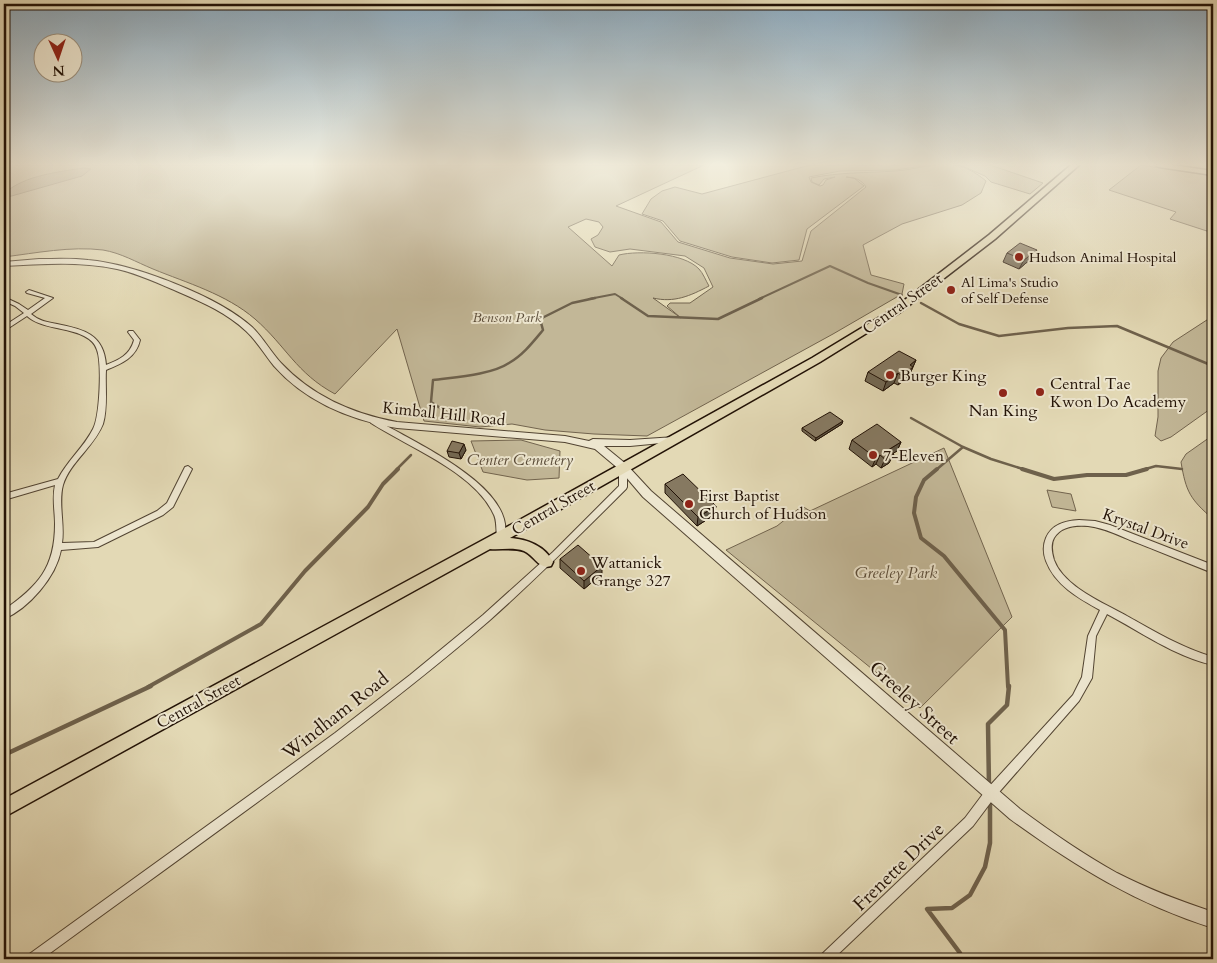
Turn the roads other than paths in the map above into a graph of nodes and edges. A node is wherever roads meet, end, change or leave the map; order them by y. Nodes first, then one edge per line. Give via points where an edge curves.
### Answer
1 (1023, 210) edge
2 (4, 264) edge
3 (29, 292) dead end
4 (4, 300) edge
5 (28, 314) junction
6 (4, 329) edge
7 (131, 332) dead end
8 (102, 369) junction
9 (373, 421) junction
10 (672, 439) junction
11 (585, 442) junction
12 (623, 467) junction
13 (188, 469) dead end
14 (61, 481) junction
15 (4, 497) edge
16 (501, 537) junction
17 (486, 545) junction
18 (59, 547) junction
19 (546, 562) junction
20 (1213, 569) edge
21 (1105, 608) junction
22 (4, 615) edge
23 (1213, 660) edge
24 (990, 794) junction
25 (4, 808) edge
26 (1213, 920) edge
27 (32, 959) edge
28 (825, 959) edge

1 - 10 main road, Central Street via 896,311 767,388
2 - 9 street, Kimball Hill Road via 56,261 105,264 145,275 219,307 241,322 287,375 310,394
3 - 5 street via 50,298
4 - 5 street
5 - 6 street
5 - 8 street via 44,323 76,330 91,338 99,347
7 - 8 street via 137,340 132,353
8 - 14 street via 101,419
9 - 11 street, Kimball Hill Road
9 - 16 street via 456,469 482,491 499,516
10 - 11 street via 630,443
10 - 12 main road, Central Street
11 - 12 street, Kimball Hill Road via 598,446
12 - 16 main road, Central Street
12 - 19 street, Windham Road via 623,487
12 - 24 street, Greeley Street via 647,494
13 - 18 street via 170,505 160,513 95,545
14 - 15 street
14 - 18 street via 56,500
16 - 17 main road, Central Street
17 - 19 main road via 507,543 531,547
17 - 25 main road, Central Street
18 - 22 street via 53,565 41,583
19 - 27 street, Windham Road via 476,627 358,721
20 - 21 street, Krystal Drive via 1097,525 1074,523 1057,529 1047,547 1056,572 1074,590
21 - 23 street, Krystal Drive via 1174,647
21 - 24 street via 1092,636 1088,670 1076,698
24 - 26 street, Greeley Street via 1086,864 1150,897
24 - 28 street, Frenette Drive via 969,822

